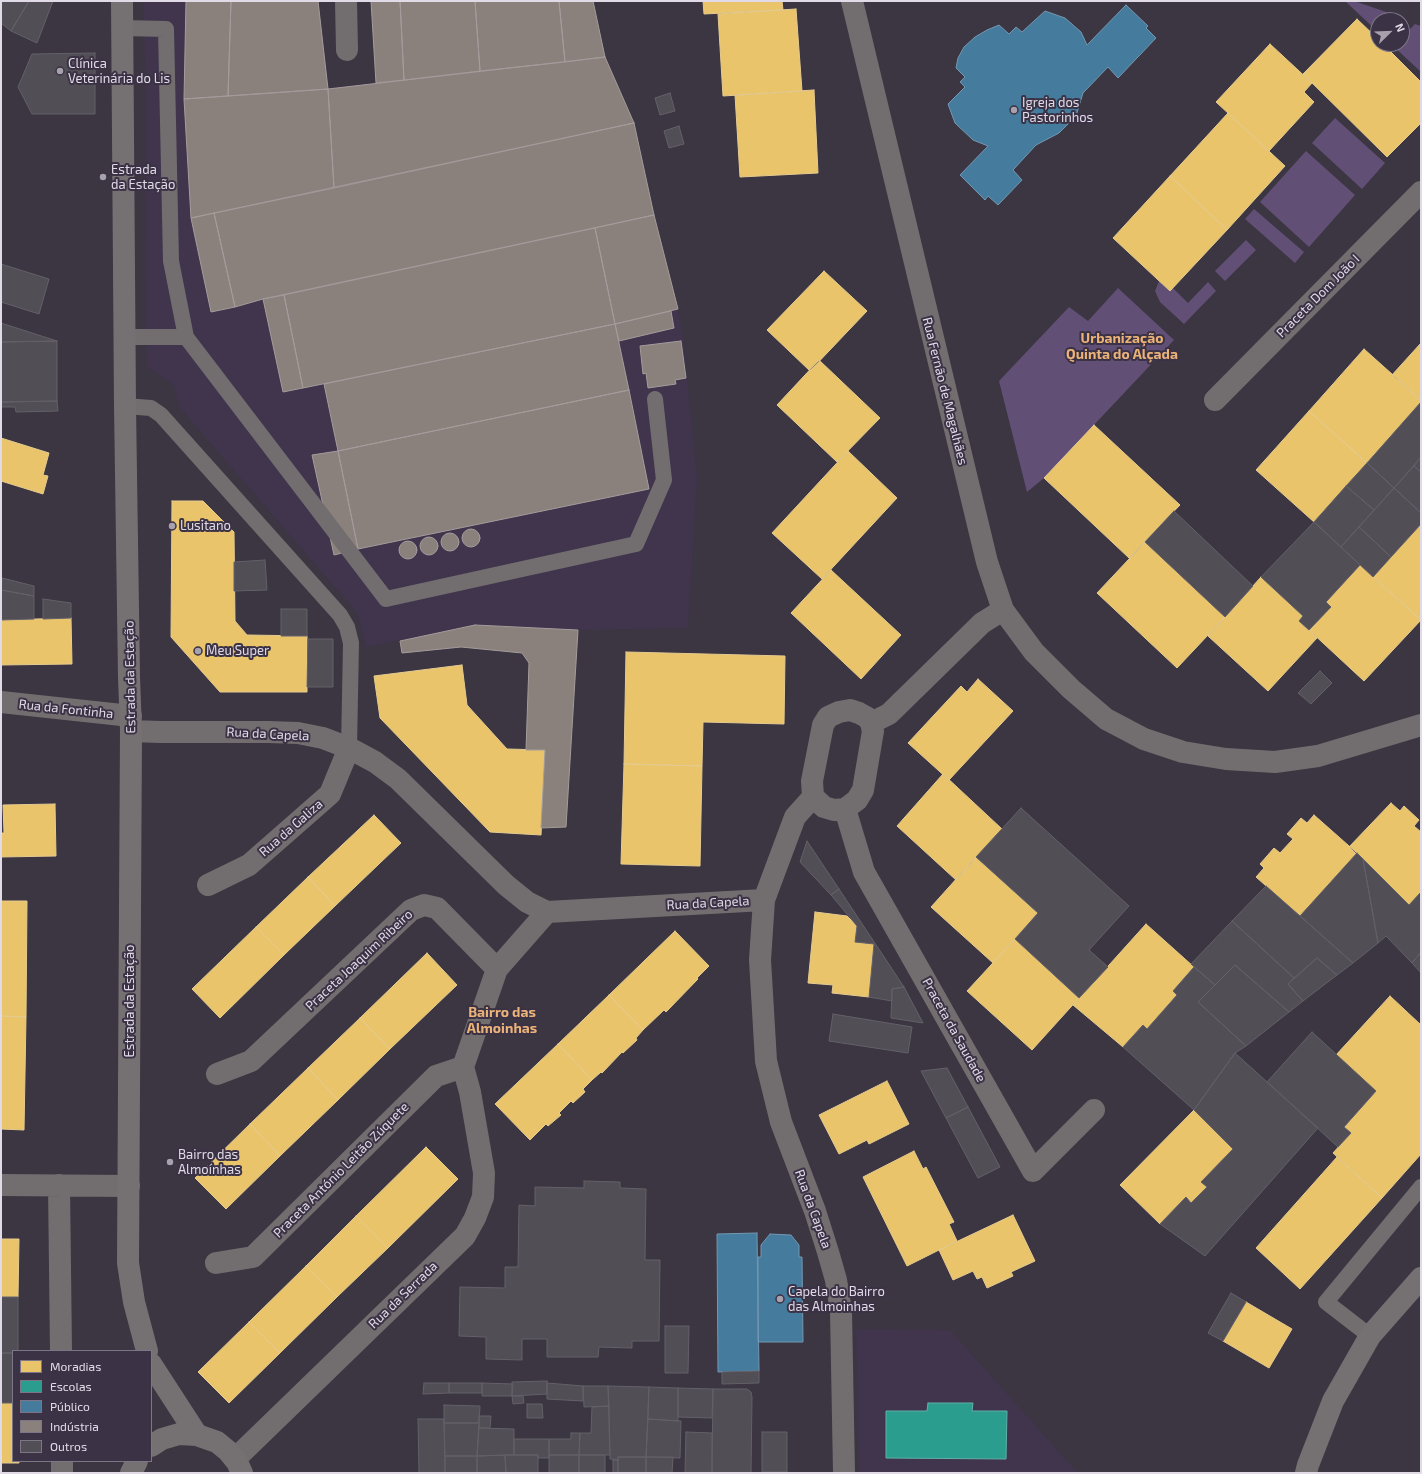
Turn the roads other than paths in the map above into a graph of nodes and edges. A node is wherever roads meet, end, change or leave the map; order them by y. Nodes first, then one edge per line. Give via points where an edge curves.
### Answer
1 (122, 1) edge
2 (346, 1) edge
3 (852, 1) edge
4 (123, 28) junction
5 (347, 50) dead end
6 (1421, 192) edge
7 (125, 337) junction
8 (186, 337) junction
9 (655, 399) dead end
10 (1215, 400) dead end
11 (125, 406) junction
12 (1003, 610) junction
13 (1, 702) edge
14 (871, 722) junction
15 (131, 723) junction
16 (1421, 725) edge
17 (349, 748) junction
18 (813, 797) junction
19 (845, 809) junction
20 (208, 885) dead end
21 (764, 900) junction
22 (547, 912) junction
23 (497, 969) junction
24 (463, 1067) junction
25 (217, 1074) dead end
26 (1094, 1110) dead end
27 (1, 1185) edge
28 (59, 1185) junction
29 (129, 1186) junction
30 (1421, 1187) edge
31 (216, 1263) dead end
32 (1421, 1278) edge
33 (1370, 1336) junction
34 (61, 1350) edge
35 (147, 1350) edge
36 (152, 1366) edge
37 (197, 1435) junction
38 (152, 1445) edge
39 (62, 1462) edge
40 (136, 1462) edge
41 (239, 1466) edge
42 (62, 1473) edge
43 (131, 1473) edge
44 (844, 1473) edge
45 (1306, 1473) edge

1 - 4 main road, Estrada da Estação
2 - 5 street
3 - 12 street, Rua Fernão de Magalhães via 986,562
4 - 7 main road, Estrada da Estação
4 - 8 lane via 166,29 171,261
6 - 10 street, Praceta Dom João I
7 - 8 lane
7 - 11 main road, Estrada da Estação
8 - 9 lane via 386,598 636,544 664,480
11 - 15 main road, Estrada da Estação
11 - 17 lane via 151,408 161,415 340,615 347,627 351,643
12 - 14 street via 982,623 889,714
12 - 16 street, Rua Fernão de Magalhães via 1034,652 1106,719 1144,739 1183,752 1226,760 1275,762 1318,756
13 - 15 street, Rua da Fontinha
14 - 18 street via 859,712 850,710 828,717 823,725 812,781
14 - 19 street via 873,731 862,790 857,800
15 - 17 street, Rua da Capela via 160,732 298,733 323,738
15 - 29 main road, Estrada da Estação
17 - 20 street, Rua da Galiza via 330,794 249,865
17 - 22 street, Rua da Capela via 375,762 398,779 506,885 527,902
18 - 19 street via 834,810
18 - 21 street via 794,817
19 - 26 street, Praceta da Saudade via 864,872 1033,1171
21 - 22 street, Rua da Capela
21 - 44 street, Rua da Capela via 760,960 766,1061 781,1122 815,1211 836,1280 841,1311
22 - 23 street
23 - 24 street
23 - 25 street, Praceta Joaquim Ribeiro via 437,908 424,905 411,910 251,1061
24 - 31 street, Praceta António Leitão Zúquete via 436,1076 253,1257
24 - 41 street, Rua da Serrada via 470,1092 484,1173 483,1197 465,1236
27 - 28 street
28 - 29 street
28 - 34 street
29 - 35 main road, Estrada da Estação via 128,1263 134,1302
30 - 33 lane via 1326,1302
32 - 33 main road
33 - 45 main road via 1333,1401
36 - 37 main road
37 - 38 main road via 179,1434
37 - 41 main road via 217,1442 228,1451
39 - 42 street
40 - 43 main road

